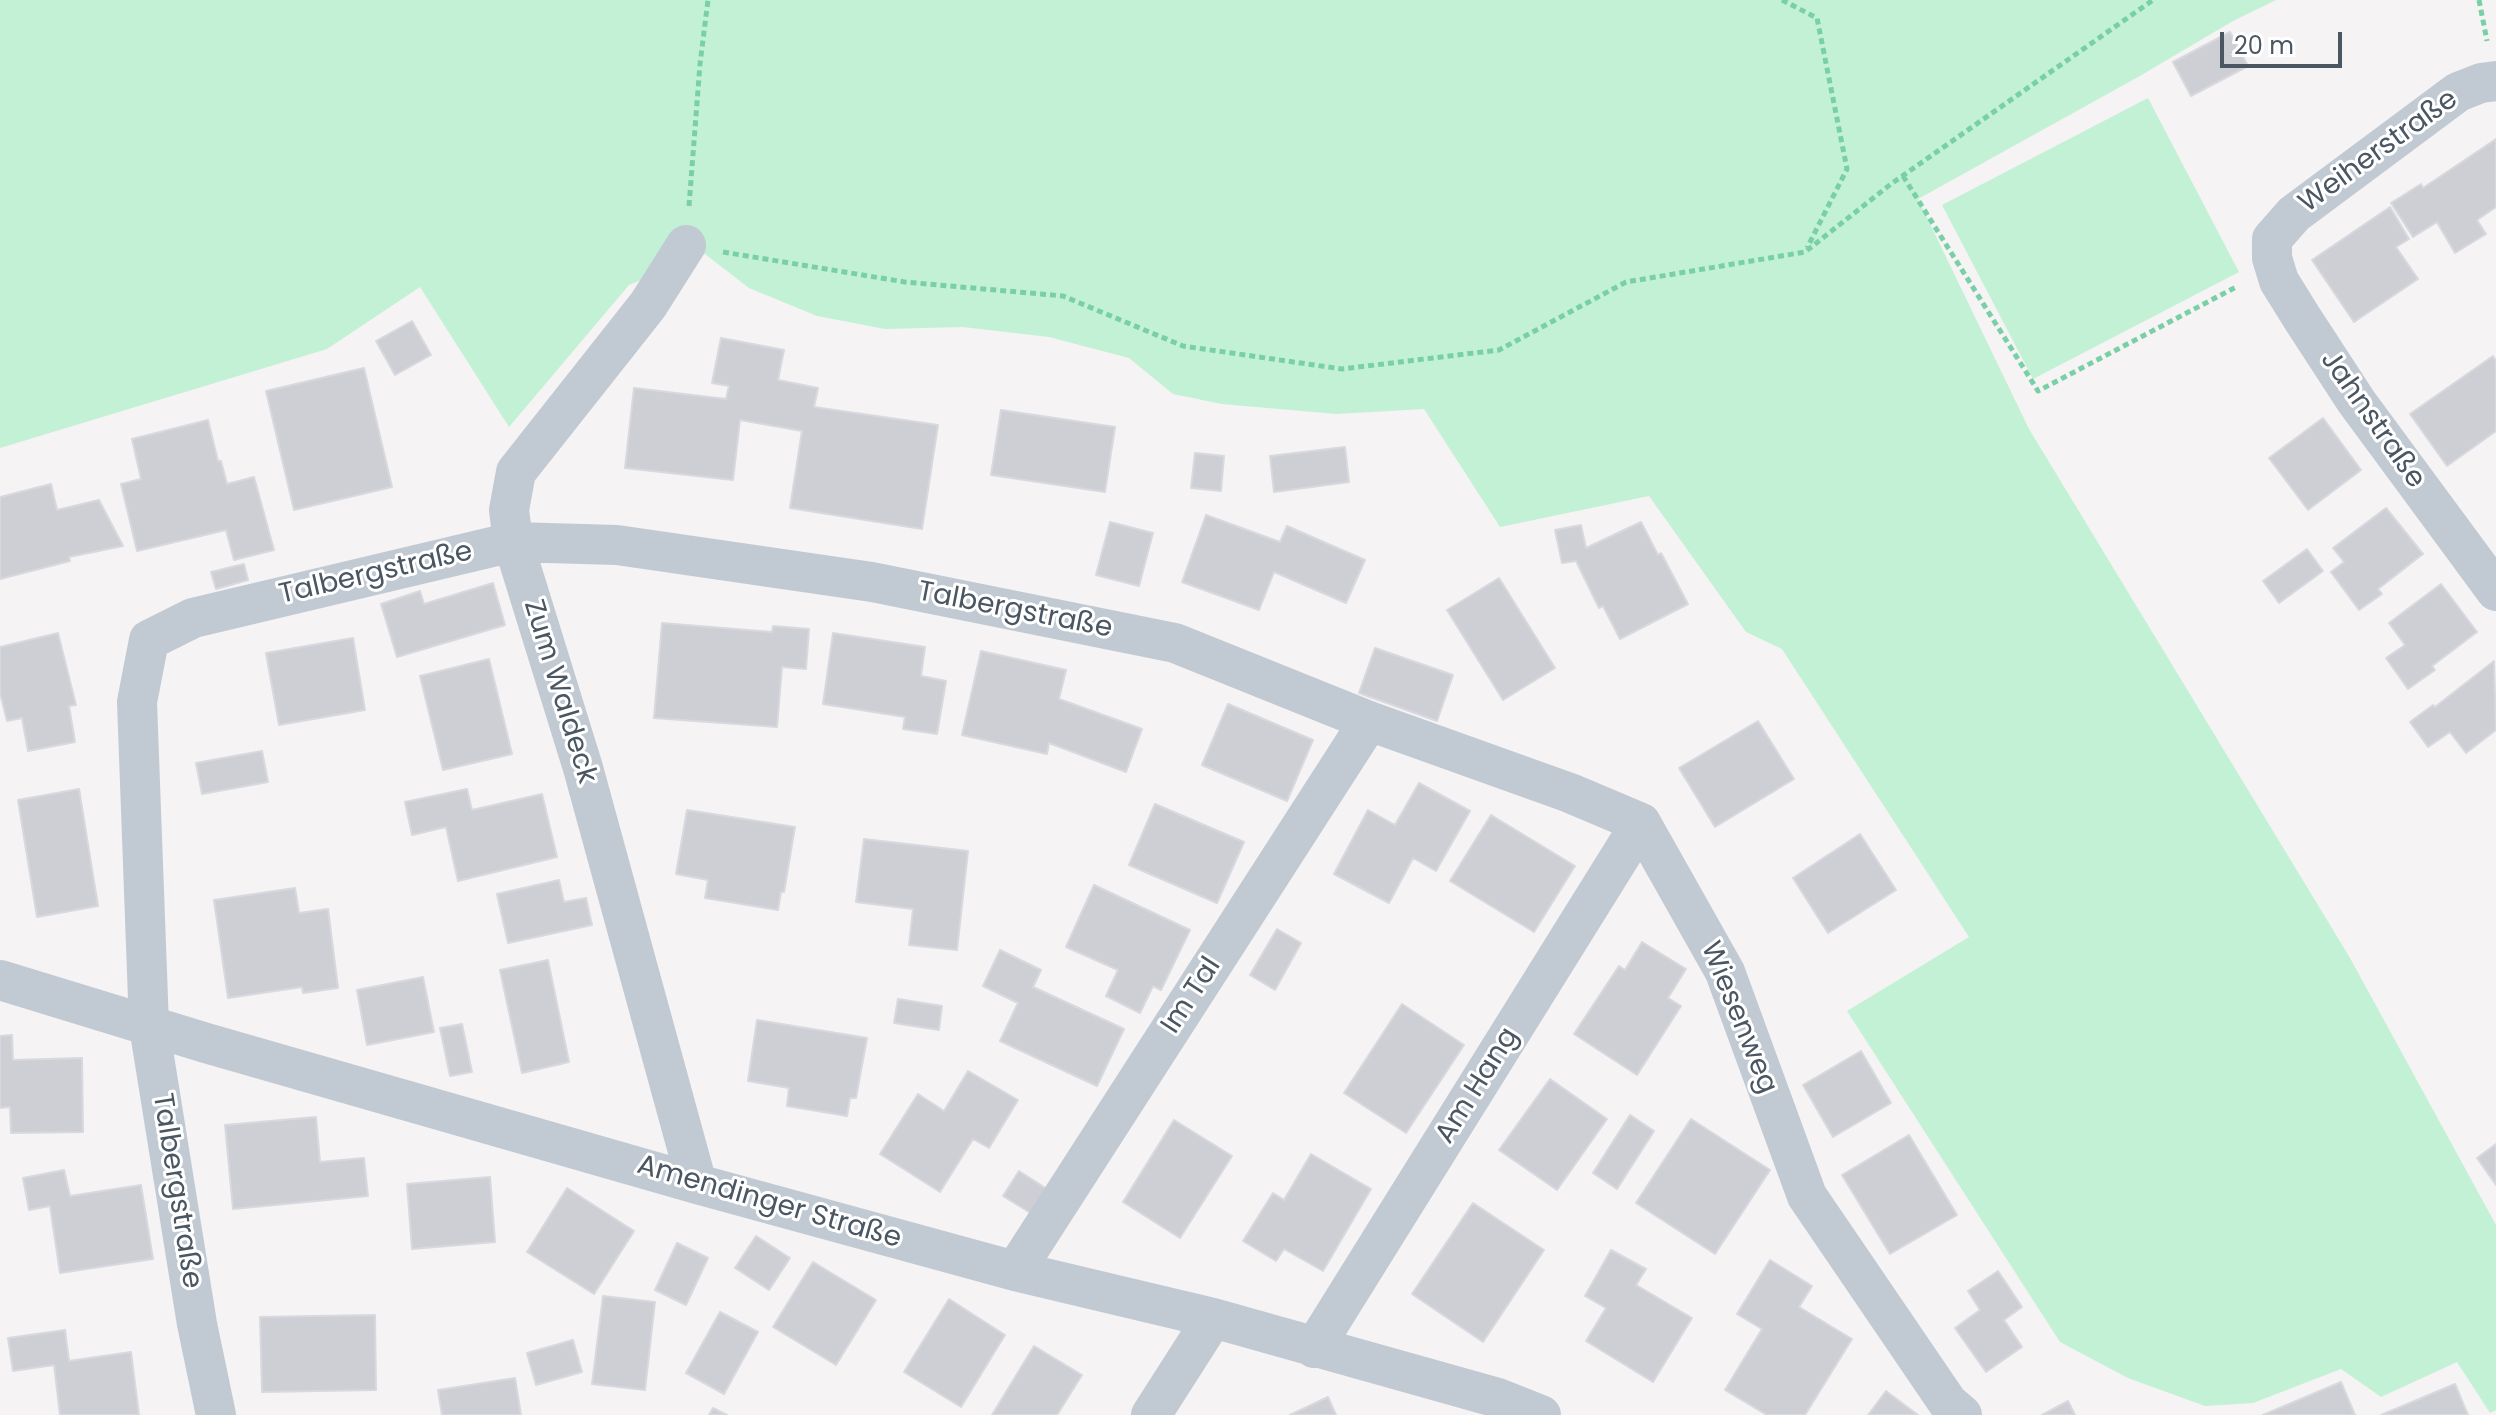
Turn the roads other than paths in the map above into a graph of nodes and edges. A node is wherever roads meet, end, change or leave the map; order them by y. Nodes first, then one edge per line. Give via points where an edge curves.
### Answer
1 (2496, 81) edge
2 (686, 245) road end
3 (2273, 253) joint
4 (513, 542) junction
5 (2496, 591) edge
6 (1369, 721) junction
7 (1641, 823) junction
8 (0, 980) edge
9 (149, 1026) junction
10 (697, 1184) junction
11 (1015, 1271) junction
12 (1213, 1318) junction
13 (1314, 1348) junction
14 (216, 1415) edge
15 (1151, 1415) edge
16 (1541, 1415) edge
17 (1962, 1415) edge

1 - 3 street, Weiherstraße via 2458,92 2294,214
2 - 4 street, Zum Waldeck via 648,305 516,472 509,510
3 - 5 street, Jahnstraße via 2286,293 2356,401
4 - 6 street, Talbergstraße via 617,545 872,582 1175,643
4 - 9 street, Talbergstraße via 193,618 149,640 137,702
4 - 10 street, Zum Waldeck via 583,768
6 - 7 street
6 - 11 street, Im Tal
7 - 13 street, Am Hang
7 - 17 street, Wiesenweg via 1725,972 1807,1196 1948,1403
8 - 9 street, Amendinger Straße
9 - 10 street, Amendinger Straße
9 - 14 street, Talbergstraße
10 - 11 street, Amendinger Straße
11 - 12 street, Amendinger Straße
12 - 13 street, Amendinger Straße
12 - 15 street
13 - 16 street, Amendinger Straße via 1498,1398

